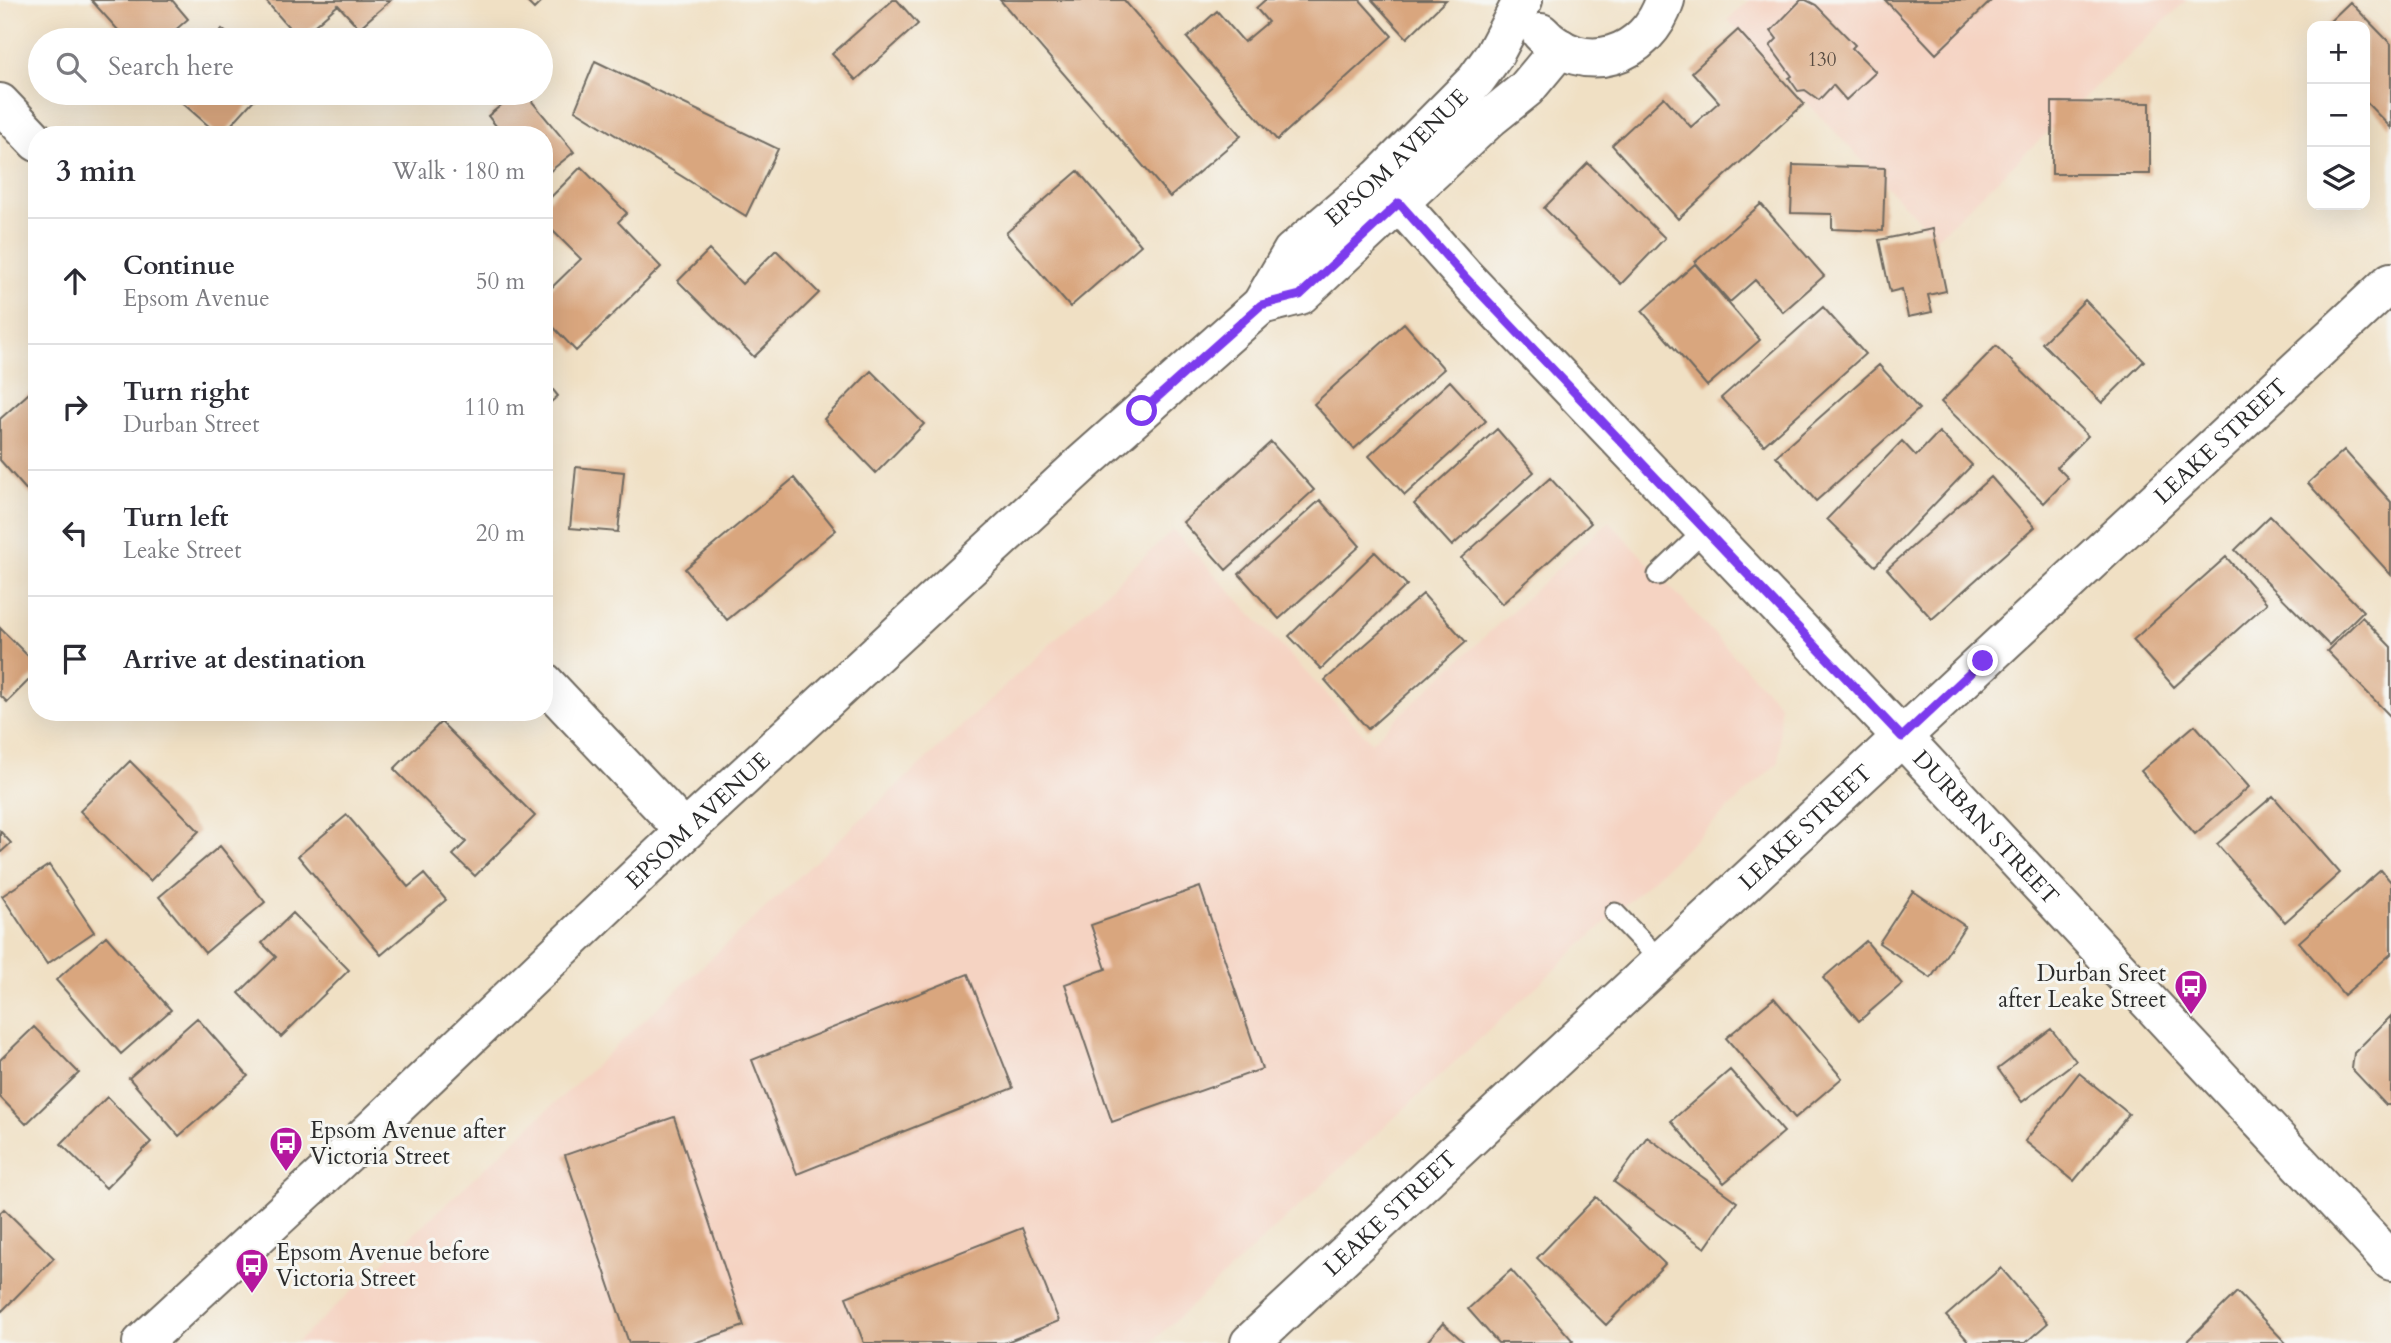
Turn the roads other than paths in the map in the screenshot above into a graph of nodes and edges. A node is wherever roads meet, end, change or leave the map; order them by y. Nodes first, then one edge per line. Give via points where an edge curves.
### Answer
1 (1524, 0) edge
2 (1665, 0) edge
3 (1560, 48) junction
4 (0, 103) edge
5 (28, 133) edge
6 (1388, 191) junction
7 (2391, 282) edge
8 (1705, 530) junction
9 (1658, 575) dead end
10 (553, 692) edge
11 (1902, 737) junction
12 (685, 831) junction
13 (1615, 913) dead end
14 (1661, 961) junction
15 (2389, 1256) edge
16 (142, 1343) edge
17 (1250, 1343) edge

1 - 3 street via 1535,27
1 - 6 street, EPSOM AVENUE via 1494,55
2 - 3 street via 1649,33 1616,55 1597,58
3 - 6 street, EPSOM AVENUE via 1526,89
4 - 5 street
6 - 8 street, DURBAN STREET
6 - 12 street, EPSOM AVENUE via 1300,295 1261,305
7 - 11 street, LEAKE STREET
8 - 9 lane
8 - 11 street, DURBAN STREET
10 - 12 street
11 - 14 street, LEAKE STREET
11 - 15 street, DURBAN STREET
12 - 16 street, EPSOM AVENUE
13 - 14 lane
14 - 17 street, LEAKE STREET

